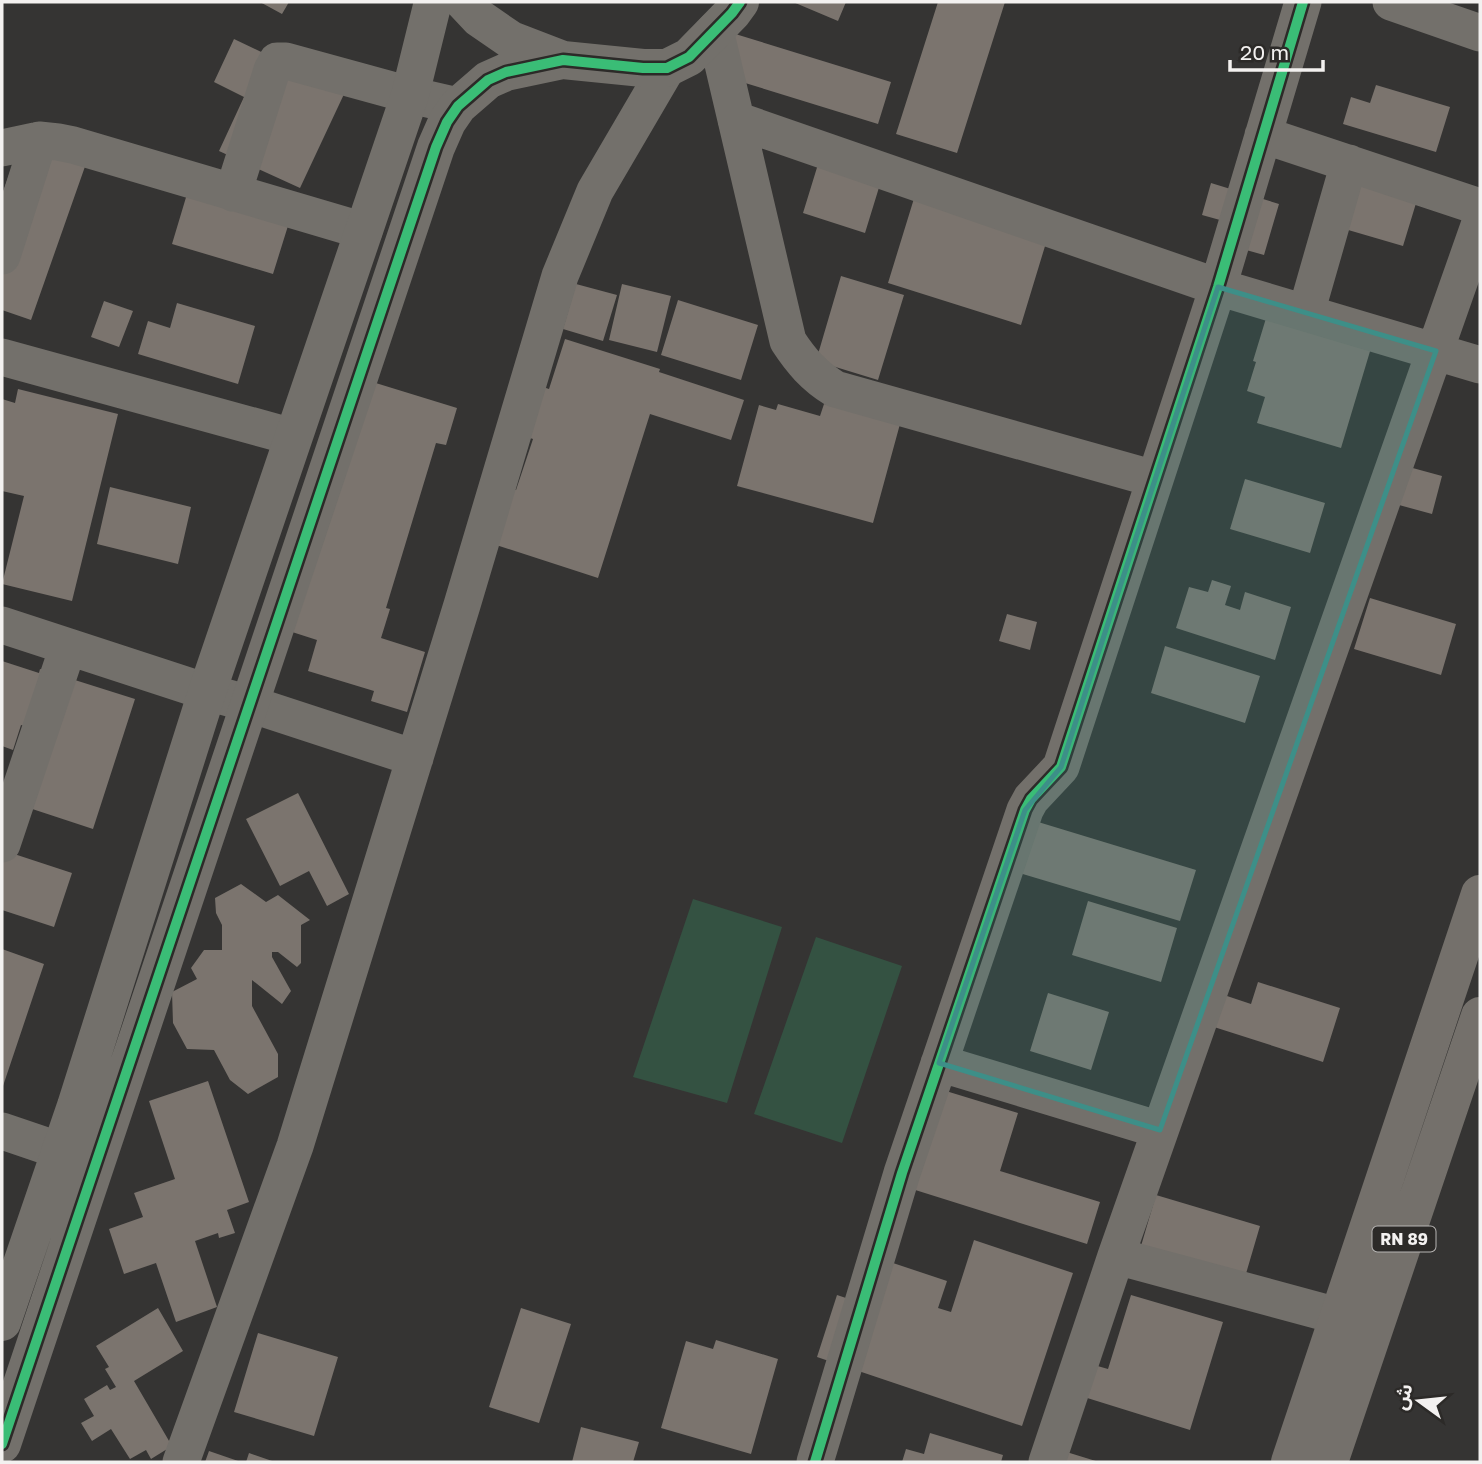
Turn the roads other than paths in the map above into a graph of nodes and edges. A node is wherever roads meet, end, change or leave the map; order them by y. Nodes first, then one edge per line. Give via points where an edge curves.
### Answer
1 (433, 2) edge
2 (464, 2) edge
3 (740, 2) edge
4 (1303, 2) edge
5 (1391, 2) edge
6 (715, 30) junction
7 (1480, 33) edge
8 (563, 60) junction
9 (667, 68) junction
10 (410, 95) junction
11 (458, 106) junction
12 (736, 120) junction
13 (1263, 135) junction
14 (39, 140) junction
15 (2, 148) edge
16 (1349, 163) junction
17 (233, 192) junction
18 (1480, 207) edge
19 (1480, 223) edge
20 (364, 231) junction
21 (2, 256) edge
22 (1218, 287) junction
23 (1306, 313) junction
24 (1436, 351) junction
25 (2, 357) edge
26 (1480, 365) edge
27 (293, 438) junction
28 (1155, 479) junction
29 (2, 625) edge
30 (68, 647) junction
31 (206, 692) junction
32 (250, 704) junction
33 (415, 758) junction
34 (2, 844) edge
35 (1480, 894) edge
36 (1480, 1016) edge
37 (939, 1063) junction
38 (1160, 1130) junction
39 (2, 1131) edge
40 (61, 1151) junction
41 (1116, 1256) junction
42 (1338, 1316) junction
43 (2, 1322) edge
44 (2, 1444) edge
45 (181, 1462) edge
46 (815, 1462) edge
47 (1046, 1462) edge
48 (1290, 1462) edge
49 (1329, 1462) edge

1 - 10 street
2 - 8 street via 511,40
3 - 6 street
4 - 13 street
5 - 7 street
6 - 9 street via 689,57
6 - 12 street
8 - 9 street
8 - 11 street via 506,72 488,80
9 - 33 street via 595,191 560,276
10 - 11 street
10 - 17 street via 277,61
10 - 20 street
11 - 32 street via 436,147
12 - 22 street
12 - 28 street via 788,341 822,381 835,389
13 - 16 street
13 - 22 street
14 - 15 street
14 - 17 street via 73,145
14 - 21 street
16 - 18 street
16 - 23 street
17 - 20 street
19 - 24 street
20 - 27 street
22 - 23 street
22 - 28 street
23 - 24 street
24 - 26 street
24 - 38 street
25 - 27 street
27 - 31 street
28 - 37 street via 1061,767 1025,810
29 - 30 street
30 - 31 street
30 - 34 street
31 - 32 street
31 - 40 street
32 - 33 street
32 - 44 street
33 - 45 street via 295,1146
35 - 42 main road
36 - 49 main road, RN 89
37 - 38 street
37 - 46 street
38 - 41 street
39 - 40 street
40 - 43 street
41 - 42 street
41 - 47 street
42 - 48 main road

